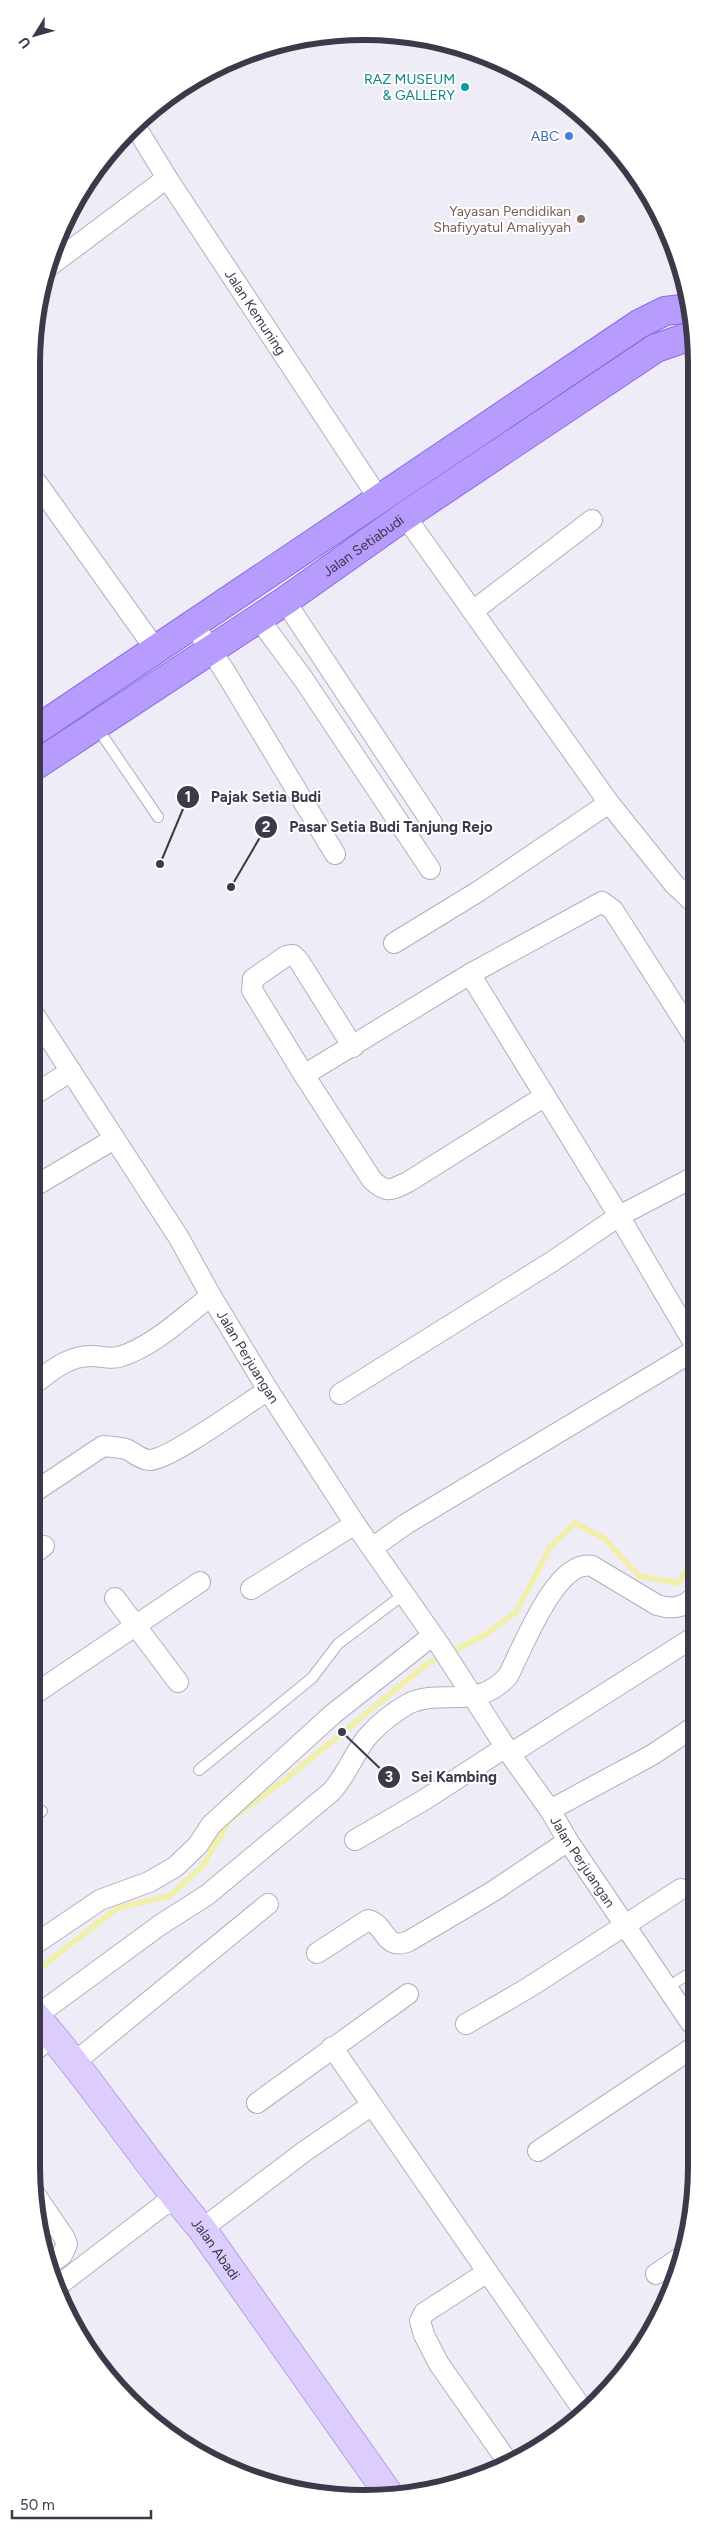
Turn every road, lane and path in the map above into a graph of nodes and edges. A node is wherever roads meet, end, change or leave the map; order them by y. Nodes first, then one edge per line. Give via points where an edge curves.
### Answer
1 (139, 131) edge
2 (167, 178) junction
3 (57, 261) edge
4 (683, 306) edge
5 (686, 338) edge
6 (40, 487) edge
7 (379, 499) junction
8 (405, 516) junction
9 (592, 520) dead end
10 (285, 601) junction
11 (473, 611) junction
12 (259, 618) junction
13 (194, 625) junction
14 (156, 650) junction
15 (211, 650) junction
16 (95, 726) junction
17 (40, 727) edge
18 (40, 762) edge
19 (609, 803) junction
20 (158, 817) dead end
21 (432, 823) dead end
22 (335, 854) dead end
23 (430, 869) dead end
24 (688, 897) edge
25 (394, 943) dead end
26 (470, 974) junction
27 (688, 1023) edge
28 (40, 1024) edge
29 (352, 1047) junction
30 (71, 1071) junction
31 (304, 1076) junction
32 (40, 1091) edge
33 (545, 1096) junction
34 (114, 1139) junction
35 (688, 1180) edge
36 (40, 1183) edge
37 (619, 1216) junction
38 (211, 1296) junction
39 (688, 1333) edge
40 (688, 1354) edge
41 (40, 1379) edge
42 (268, 1390) junction
43 (340, 1394) dead end
44 (40, 1488) edge
45 (355, 1524) junction
46 (372, 1548) junction
47 (200, 1582) dead end
48 (251, 1589) dead end
49 (403, 1595) junction
50 (115, 1598) dead end
51 (686, 1607) edge
52 (136, 1625) junction
53 (436, 1640) junction
54 (688, 1642) edge
55 (178, 1682) dead end
56 (40, 1690) edge
57 (472, 1695) junction
58 (688, 1732) edge
59 (508, 1751) junction
60 (199, 1770) dead end
61 (550, 1810) junction
62 (355, 1840) dead end
63 (568, 1841) junction
64 (681, 1889) dead end
65 (268, 1904) dead end
66 (626, 1926) junction
67 (40, 1941) edge
68 (317, 1953) dead end
69 (688, 1975) dead end
70 (666, 1988) junction
71 (408, 1994) dead end
72 (40, 2011) edge
73 (688, 2019) edge
74 (40, 2023) edge
75 (466, 2024) dead end
76 (54, 2036) junction
77 (40, 2046) edge
78 (332, 2047) junction
79 (688, 2051) edge
80 (75, 2062) junction
81 (257, 2103) dead end
82 (372, 2105) junction
83 (538, 2150) dead end
84 (176, 2200) junction
85 (43, 2206) edge
86 (202, 2230) junction
87 (54, 2261) edge
88 (674, 2261) edge
89 (486, 2273) junction
90 (656, 2274) dead end
91 (62, 2283) edge
92 (581, 2407) edge
93 (505, 2458) edge
94 (384, 2489) edge

1 - 2 street, Jalan Kemuning
2 - 3 street
2 - 7 street, Jalan Kemuning
4 - 7 main road, Jalan Setiabudi via 639,324
5 - 8 main road, Jalan Setiabudi via 656,348
6 - 14 street
7 - 13 main road, Jalan Setiabudi
8 - 10 main road, Jalan Setiabudi
8 - 11 street
9 - 11 street
10 - 12 main road, Jalan Setiabudi
10 - 21 street
11 - 19 street
12 - 15 main road, Jalan Setiabudi
12 - 23 street
13 - 14 main road, Jalan Setiabudi
13 - 15 street
14 - 17 main road, Jalan Setiabudi
15 - 16 main road, Jalan Setiabudi
15 - 22 street
16 - 18 main road, Jalan Setiabudi
16 - 20 lane
19 - 24 street
19 - 25 street via 479,891
26 - 27 street via 598,903 605,903 613,910
26 - 29 street
26 - 33 street
28 - 30 street, Jalan Perjuangan
29 - 31 street
29 - 31 street via 299,961 293,955 286,956 256,977 251,985
30 - 32 street
30 - 34 street, Jalan Perjuangan
31 - 33 street via 372,1180 382,1189 391,1190
33 - 37 street
34 - 36 street
34 - 38 street, Jalan Perjuangan
35 - 37 street
37 - 39 street
37 - 43 street
38 - 41 street via 148,1343 120,1357 76,1358 60,1364
38 - 42 street, Jalan Perjuangan
40 - 46 street via 406,1524
42 - 44 street via 170,1453 149,1460 128,1450 103,1446
42 - 45 street, Jalan Perjuangan
45 - 46 street, Jalan Perjuangan
45 - 48 street
46 - 49 street, Jalan Perjuangan
47 - 52 street
49 - 53 street, Jalan Perjuangan
49 - 60 lane via 338,1644 312,1678
50 - 52 street
51 - 57 street via 657,1606 592,1566 580,1565 568,1572 552,1593 508,1676 502,1683
52 - 55 street
52 - 56 street
53 - 57 street, Jalan Perjuangan
53 - 67 street via 333,1714 211,1825 198,1845 175,1867 149,1882 100,1900
54 - 59 street
57 - 59 street, Jalan Perjuangan
57 - 72 street via 425,1699 389,1717 368,1736 332,1792 207,1895
58 - 61 street
59 - 61 street, Jalan Perjuangan
59 - 62 street
61 - 63 street, Jalan Perjuangan
63 - 66 street, Jalan Perjuangan
63 - 68 street via 492,1892 409,1941 390,1942 368,1920
64 - 66 street
65 - 80 street
66 - 70 street, Jalan Perjuangan
66 - 75 street
69 - 70 lane
70 - 73 street, Jalan Perjuangan
71 - 78 street
74 - 76 street, Jalan Abadi
76 - 77 street
76 - 80 street, Jalan Abadi
78 - 81 street
78 - 82 street
79 - 83 street
80 - 84 street, Jalan Abadi
82 - 86 street via 305,2151
82 - 89 street
84 - 86 street, Jalan Abadi
84 - 91 street via 162,2206
85 - 87 street via 67,2244 62,2255
86 - 94 street, Jalan Abadi
88 - 90 street
89 - 92 street
89 - 93 street via 424,2313 420,2321 439,2364

